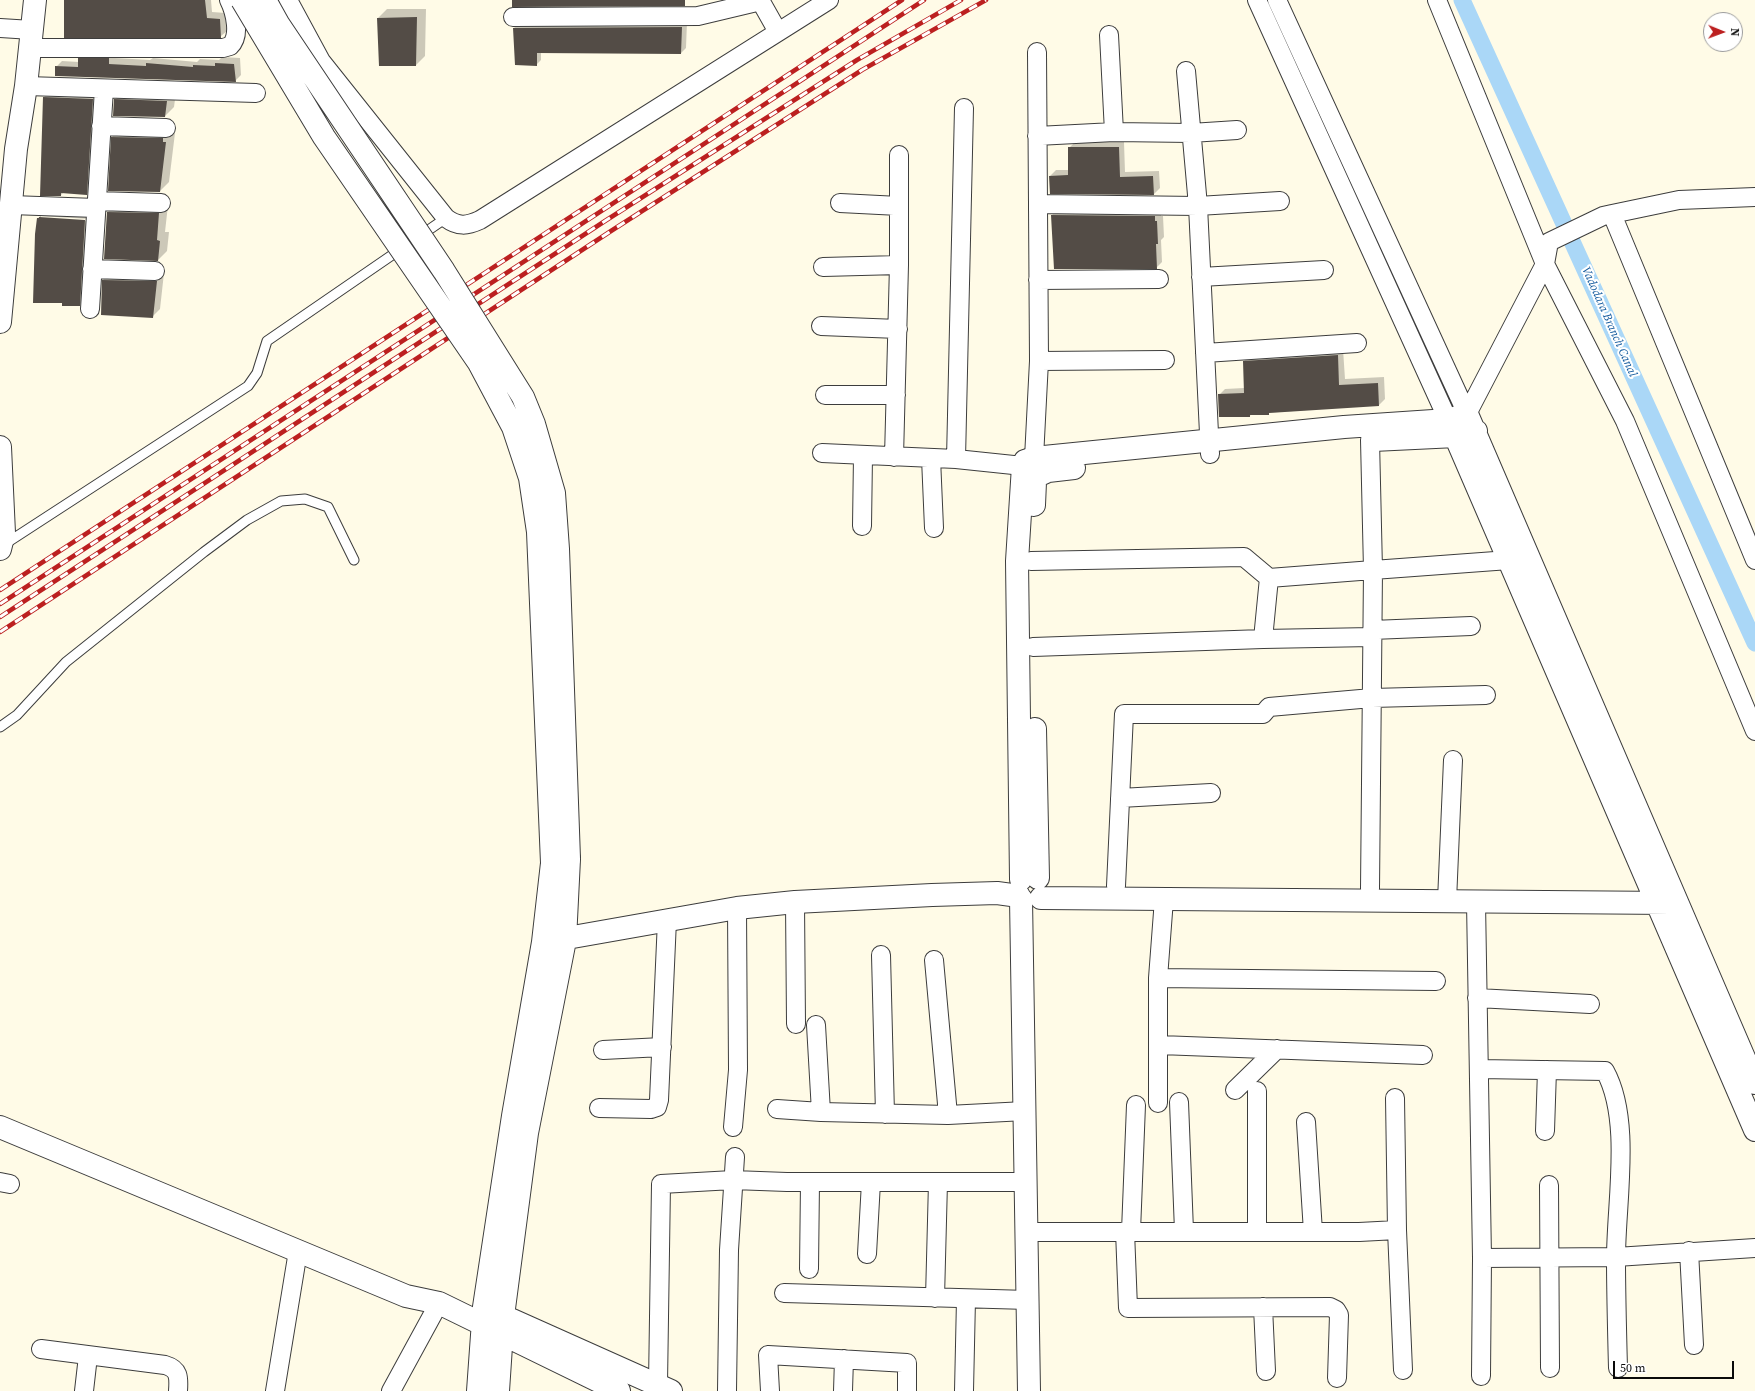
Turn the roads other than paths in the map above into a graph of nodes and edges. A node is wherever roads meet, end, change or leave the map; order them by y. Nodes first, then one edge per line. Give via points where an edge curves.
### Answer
1 (35, 0) edge
2 (229, 0) edge
3 (242, 0) edge
4 (265, 0) edge
5 (288, 0) edge
6 (761, 0) edge
7 (829, 0) edge
8 (1257, 0) edge
9 (1277, 0) edge
10 (1437, 0) edge
11 (696, 8) edge
12 (513, 17) dead end
13 (0, 28) edge
14 (778, 32) junction
15 (1110, 35) dead end
16 (31, 39) junction
17 (1037, 52) dead end
18 (1186, 71) dead end
19 (26, 86) junction
20 (104, 89) junction
21 (256, 93) dead end
22 (964, 108) dead end
23 (101, 126) junction
24 (166, 128) dead end
25 (1237, 130) dead end
26 (1114, 132) junction
27 (1191, 133) junction
28 (1037, 136) junction
29 (899, 155) dead end
30 (1755, 197) edge
31 (1280, 200) dead end
32 (840, 203) dead end
33 (161, 204) dead end
34 (1038, 204) junction
35 (11, 205) junction
36 (96, 205) junction
37 (899, 206) junction
38 (1198, 206) junction
39 (1608, 215) junction
40 (446, 218) junction
41 (1545, 264) junction
42 (899, 265) junction
43 (823, 267) dead end
44 (92, 269) junction
45 (1324, 270) dead end
46 (155, 271) dead end
47 (1201, 277) junction
48 (1159, 279) dead end
49 (1038, 280) junction
50 (90, 309) dead end
51 (0, 322) edge
52 (821, 326) dead end
53 (898, 329) junction
54 (1357, 343) dead end
55 (1205, 353) junction
56 (1165, 360) dead end
57 (1039, 361) junction
58 (826, 395) dead end
59 (896, 395) junction
60 (1462, 425) junction
61 (1370, 440) junction
62 (0, 447) edge
63 (1210, 447) junction
64 (822, 453) dead end
65 (863, 456) junction
66 (894, 457) junction
67 (931, 458) junction
68 (956, 459) junction
69 (1033, 465) junction
70 (862, 526) dead end
71 (934, 528) dead end
72 (1, 548) edge
73 (1519, 558) junction
74 (354, 560) dead end
75 (1755, 560) edge
76 (1031, 561) junction
77 (1373, 570) junction
78 (1269, 578) junction
79 (1471, 626) dead end
80 (1372, 633) junction
81 (1263, 639) junction
82 (1032, 647) junction
83 (1486, 695) dead end
84 (1372, 698) junction
85 (0, 727) edge
86 (1755, 731) edge
87 (1453, 760) dead end
88 (1211, 793) dead end
89 (1120, 798) junction
90 (560, 861) junction
91 (1116, 886) junction
92 (1370, 889) junction
93 (1030, 890) junction
94 (1447, 896) junction
95 (1665, 898) junction
96 (1164, 899) junction
97 (795, 902) junction
98 (1476, 902) junction
99 (737, 908) junction
100 (667, 920) junction
101 (565, 940) junction
102 (543, 942) junction
103 (881, 955) dead end
104 (934, 960) dead end
105 (1158, 978) junction
106 (1436, 981) dead end
107 (1478, 998) junction
108 (1590, 1004) dead end
109 (796, 1024) dead end
110 (816, 1025) dead end
111 (1160, 1045) junction
112 (662, 1047) junction
113 (603, 1050) dead end
114 (1277, 1050) junction
115 (1423, 1055) dead end
116 (1479, 1069) junction
117 (1546, 1070) junction
118 (1755, 1083) edge
119 (1235, 1090) dead end
120 (1257, 1091) dead end
121 (1395, 1098) dead end
122 (1179, 1102) dead end
123 (1158, 1103) dead end
124 (1136, 1105) dead end
125 (599, 1108) dead end
126 (777, 1109) dead end
127 (1025, 1111) junction
128 (821, 1112) junction
129 (885, 1114) junction
130 (948, 1115) junction
131 (1306, 1122) dead end
132 (0, 1127) edge
133 (733, 1127) dead end
134 (1546, 1130) dead end
135 (1755, 1130) edge
136 (735, 1157) dead end
137 (733, 1180) junction
138 (810, 1182) junction
139 (871, 1182) junction
140 (938, 1182) junction
141 (1026, 1182) junction
142 (1549, 1185) dead end
143 (1397, 1230) junction
144 (1128, 1231) junction
145 (1184, 1231) junction
146 (1257, 1231) junction
147 (1033, 1232) junction
148 (1314, 1232) junction
149 (1755, 1248) edge
150 (298, 1251) junction
151 (1689, 1251) junction
152 (867, 1254) dead end
153 (1616, 1257) junction
154 (1482, 1258) junction
155 (1549, 1258) junction
156 (809, 1269) dead end
157 (784, 1293) dead end
158 (935, 1298) junction
159 (966, 1299) junction
160 (1028, 1300) junction
161 (444, 1306) junction
162 (1263, 1307) junction
163 (484, 1316) junction
164 (503, 1325) junction
165 (1694, 1345) dead end
166 (41, 1349) dead end
167 (88, 1356) junction
168 (844, 1359) junction
169 (1550, 1368) dead end
170 (1618, 1368) dead end
171 (1403, 1370) dead end
172 (1266, 1371) dead end
173 (1481, 1376) dead end
174 (1337, 1378) dead end
175 (664, 1388) edge
176 (84, 1391) edge
177 (178, 1391) edge
178 (275, 1391) edge
179 (391, 1391) edge
180 (478, 1391) edge
181 (498, 1391) edge
182 (619, 1391) edge
183 (727, 1391) edge
184 (770, 1391) edge
185 (843, 1391) edge
186 (907, 1391) edge
187 (964, 1391) edge
188 (1029, 1391) edge
189 (1042, 1391) edge

1 - 16 street
2 - 16 street via 234,9 236,37 234,42 223,48
3 - 90 street, bridge via 324,137 479,363 513,427 530,478 538,532
4 - 90 street, bridge via 279,25 444,271 523,397 534,424 554,493 558,549
5 - 40 street via 321,61
6 - 11 street
6 - 14 street
7 - 14 street
8 - 60 street
9 - 60 street
10 - 41 street
11 - 12 street
13 - 16 street
14 - 40 street via 480,220 462,226 453,224
15 - 26 street
16 - 19 street
17 - 28 street
18 - 27 street
19 - 20 street
19 - 35 street via 16,148
20 - 21 street
20 - 23 street
22 - 68 street
23 - 24 street
23 - 36 street
25 - 27 street
26 - 27 street
26 - 28 street
27 - 38 street
28 - 34 street
29 - 37 street
30 - 39 street via 1679,200
31 - 38 street
32 - 37 street
33 - 36 street
34 - 38 street
34 - 49 street
35 - 36 street
35 - 51 street
36 - 44 street
37 - 42 street
38 - 47 street
39 - 41 street via 1549,242
39 - 75 street
40 - 72 lane via 267,341 257,373 248,386
41 - 60 street
41 - 86 street via 1625,421
42 - 43 street
42 - 53 street
44 - 46 street
44 - 50 street
45 - 47 street
47 - 55 street
48 - 49 street
49 - 57 street
52 - 53 street
53 - 59 street
54 - 55 street
55 - 63 street
56 - 57 street
57 - 69 street
58 - 59 street
59 - 66 street
60 - 61 street
60 - 63 street via 1344,427
60 - 73 street
61 - 63 street
61 - 77 street
62 - 72 street via 4,533
63 - 69 street
64 - 65 street
65 - 66 street
65 - 70 street
66 - 67 street
67 - 68 street
67 - 71 street
68 - 69 street
69 - 76 street via 1037,476
69 - 93 street via 1017,561
73 - 77 street
73 - 95 street
74 - 85 lane via 328,507 305,499 281,501 247,520 66,662 17,715
76 - 78 street via 1244,557
76 - 82 street
77 - 78 street
77 - 80 street
78 - 81 street
79 - 80 street
80 - 81 street
80 - 84 street
81 - 82 street
82 - 93 street
83 - 84 street
84 - 89 street via 1269,707 1263,714 1124,714
84 - 92 street
87 - 94 street
88 - 89 street
89 - 91 street
90 - 101 street
90 - 102 street
91 - 92 street
91 - 93 street
92 - 94 street
93 - 96 street
93 - 97 street
93 - 127 street
93 - 147 street
94 - 95 street
94 - 96 street
94 - 98 street
95 - 98 street
95 - 118 street
95 - 135 street
96 - 105 street
97 - 99 street
97 - 109 street
98 - 107 street
99 - 100 street
99 - 133 street via 738,1070
100 - 101 street
100 - 112 street
101 - 102 street
101 - 164 street via 527,1133
102 - 163 street via 513,1116
103 - 129 street
104 - 130 street
105 - 106 street
105 - 111 street
107 - 108 street
107 - 116 street
110 - 128 street
111 - 114 street
111 - 123 street
112 - 113 street
112 - 125 street via 657,1106 651,1109
114 - 115 street
114 - 119 street
116 - 117 street
116 - 154 street
117 - 134 street
117 - 153 street via 1605,1071 1613,1086 1620,1136
120 - 146 street
121 - 143 street
122 - 145 street
124 - 144 street
126 - 128 street
127 - 130 street
127 - 141 street
128 - 129 street
129 - 130 street
131 - 148 street
132 - 150 street
136 - 137 street
137 - 138 street
137 - 175 street via 661,1184
137 - 183 street via 729,1250
138 - 139 street
138 - 156 street
139 - 140 street
139 - 152 street
140 - 141 street
140 - 158 street
141 - 147 street
142 - 155 street
143 - 148 street
143 - 171 street
144 - 145 street
144 - 147 street
144 - 162 street via 1128,1308
145 - 146 street
146 - 148 street
147 - 160 street
147 - 189 street
149 - 151 street
150 - 161 street via 406,1296
150 - 178 street
151 - 153 street
151 - 165 street
153 - 155 street
153 - 170 street
154 - 155 street
154 - 173 street
155 - 169 street
157 - 158 street
158 - 159 street
159 - 160 street
159 - 187 street
160 - 188 street
161 - 163 street
161 - 179 street
162 - 172 street
162 - 174 street via 1330,1307 1336,1310 1339,1315
163 - 164 street
163 - 180 street
164 - 175 street
164 - 181 street
164 - 182 street
166 - 167 street
167 - 176 street
167 - 177 street via 170,1366 178,1373
168 - 184 street via 768,1355
168 - 185 street
168 - 186 street via 907,1363

